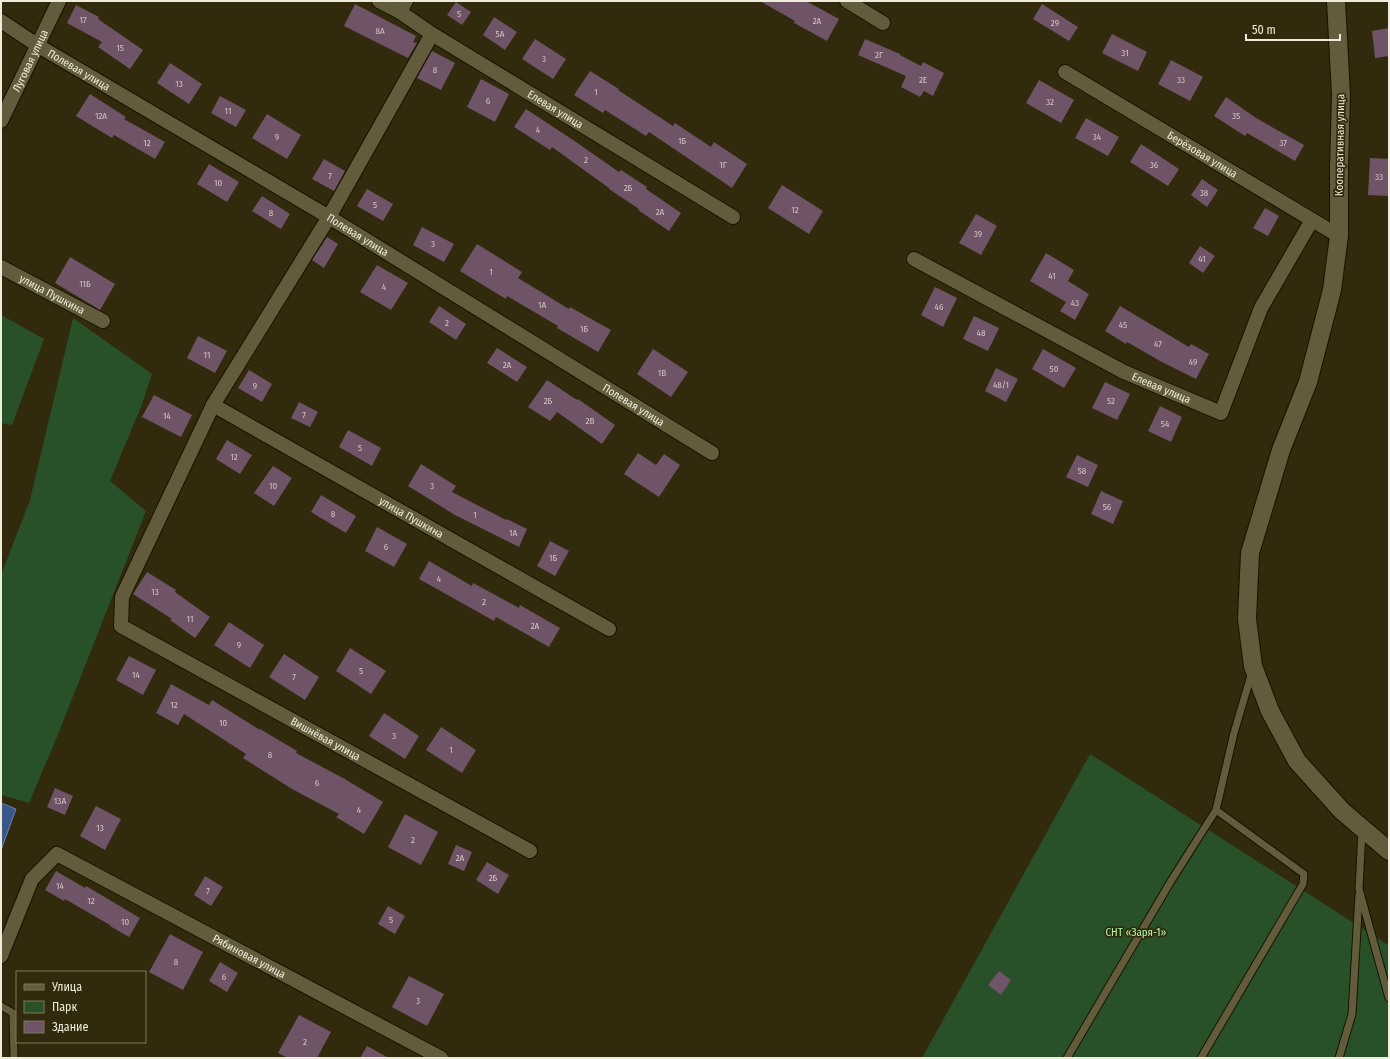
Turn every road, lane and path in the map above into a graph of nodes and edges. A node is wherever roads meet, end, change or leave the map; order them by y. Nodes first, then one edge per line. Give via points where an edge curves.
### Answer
1 (58, 1) edge
2 (379, 1) edge
3 (847, 1) edge
4 (1336, 1) edge
5 (403, 7) edge
6 (1, 21) edge
7 (883, 23) dead end
8 (432, 34) junction
9 (37, 45) junction
10 (1065, 72) dead end
11 (1, 121) edge
12 (329, 217) junction
13 (733, 218) dead end
14 (1312, 220) junction
15 (1339, 236) junction
16 (914, 259) dead end
17 (1, 267) edge
18 (103, 321) dead end
19 (213, 404) junction
20 (712, 453) dead end
21 (609, 629) dead end
22 (1253, 666) junction
23 (1216, 810) junction
24 (1362, 828) junction
25 (1389, 851) edge
26 (530, 852) dead end
27 (1359, 889) junction
28 (1, 956) edge
29 (1389, 998) edge
30 (1, 1006) edge
31 (14, 1058) edge
32 (441, 1058) edge
33 (1067, 1058) edge
34 (1202, 1058) edge
35 (1339, 1058) edge

1 - 9 street, Луговая улица
2 - 5 street, Елевая улица
3 - 7 street
4 - 15 street, Кооперативная улица via 1341,95
5 - 8 street, Елевая улица
6 - 9 street, Полевая улица
8 - 12 street
8 - 13 street, Елевая улица
9 - 11 street, Луговая улица
9 - 12 street, Полевая улица
10 - 14 street, Берёзовая улица
12 - 19 street
12 - 20 street, Полевая улица
14 - 15 street, Берёзовая улица
14 - 16 street, Елевая улица via 1261,308 1221,413 1124,372
15 - 22 street, Кооперативная улица via 1332,290 1308,382 1281,450 1250,553 1247,619
17 - 18 street, улица Пушкина
19 - 21 street, улица Пушкина
19 - 26 street, Вишнёвая улица via 122,597 121,626
22 - 23 lane
22 - 24 street, Кооперативная улица via 1270,711 1297,761 1342,811
23 - 33 lane
23 - 34 lane via 1304,874 1303,884
24 - 25 street, Кооперативная улица
24 - 27 lane
27 - 29 lane
27 - 35 lane via 1352,1014
28 - 32 street, Рябиновая улица via 32,879 57,854
30 - 31 lane via 13,1013

